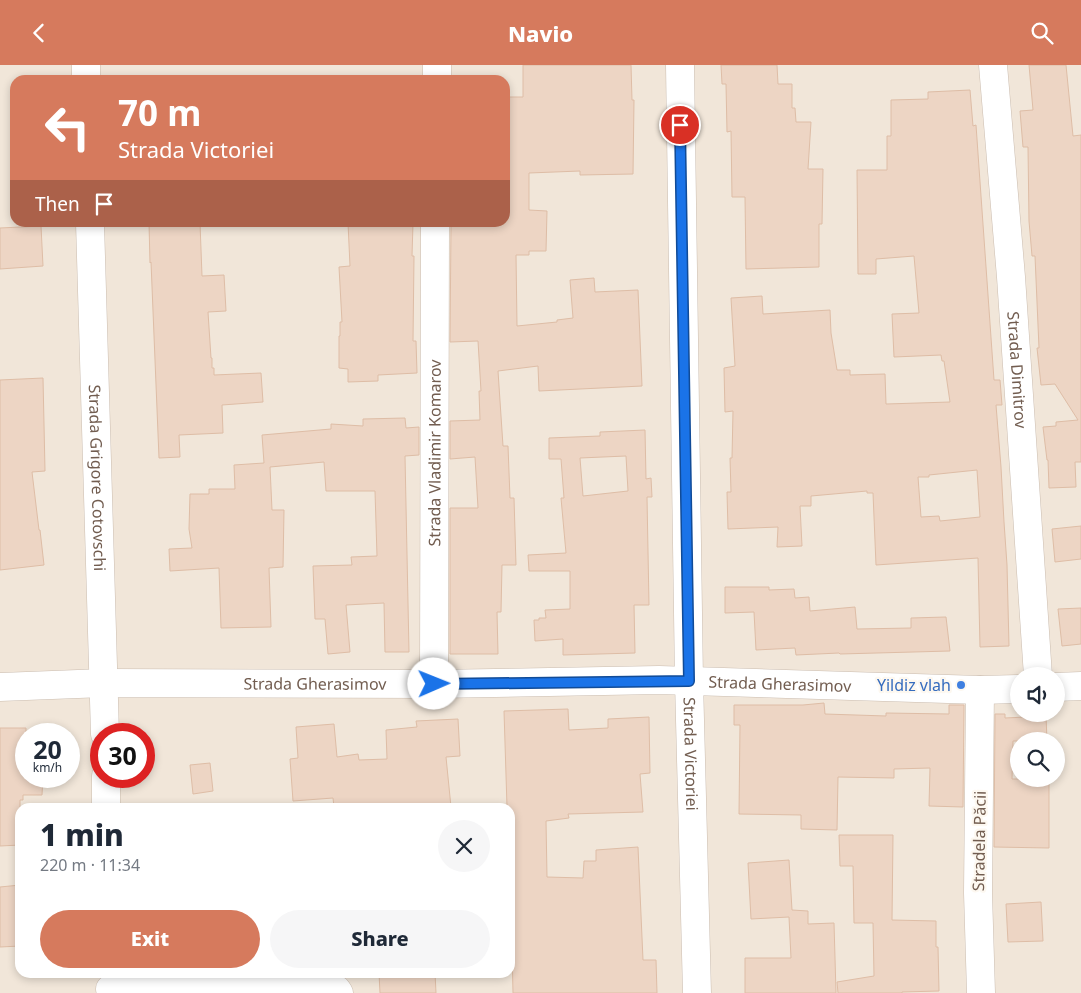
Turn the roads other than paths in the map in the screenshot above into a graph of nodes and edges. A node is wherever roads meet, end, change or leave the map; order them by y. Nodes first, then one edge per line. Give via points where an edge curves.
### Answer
1 (680, 65) edge
2 (993, 65) edge
3 (90, 227) edge
4 (435, 227) edge
5 (1037, 667) edge
6 (689, 681) junction
7 (104, 683) junction
8 (434, 684) junction
9 (1081, 686) edge
10 (0, 687) edge
11 (1065, 687) edge
12 (1010, 689) edge
13 (980, 690) junction
14 (105, 723) edge
15 (106, 788) edge
16 (106, 803) edge
17 (110, 985) edge
18 (339, 993) edge
19 (697, 993) edge
20 (981, 993) edge

1 - 6 street, Strada Victoriei
2 - 5 street, Strada Dimitrov
3 - 7 street, Strada Grigore Cotovschi
4 - 8 street, Strada Vladimir Komarov
6 - 8 street, Strada Gherasimov
6 - 13 street, Strada Gherasimov
6 - 19 street, Strada Victoriei
7 - 8 street, Strada Gherasimov
7 - 10 street, Strada Gherasimov
7 - 14 street, Strada Grigore Cotovschi
9 - 11 street
12 - 13 street, Strada Gherasimov
13 - 20 street, Stradela Păcii via 978,893
15 - 16 street
17 - 18 street via 337,990

